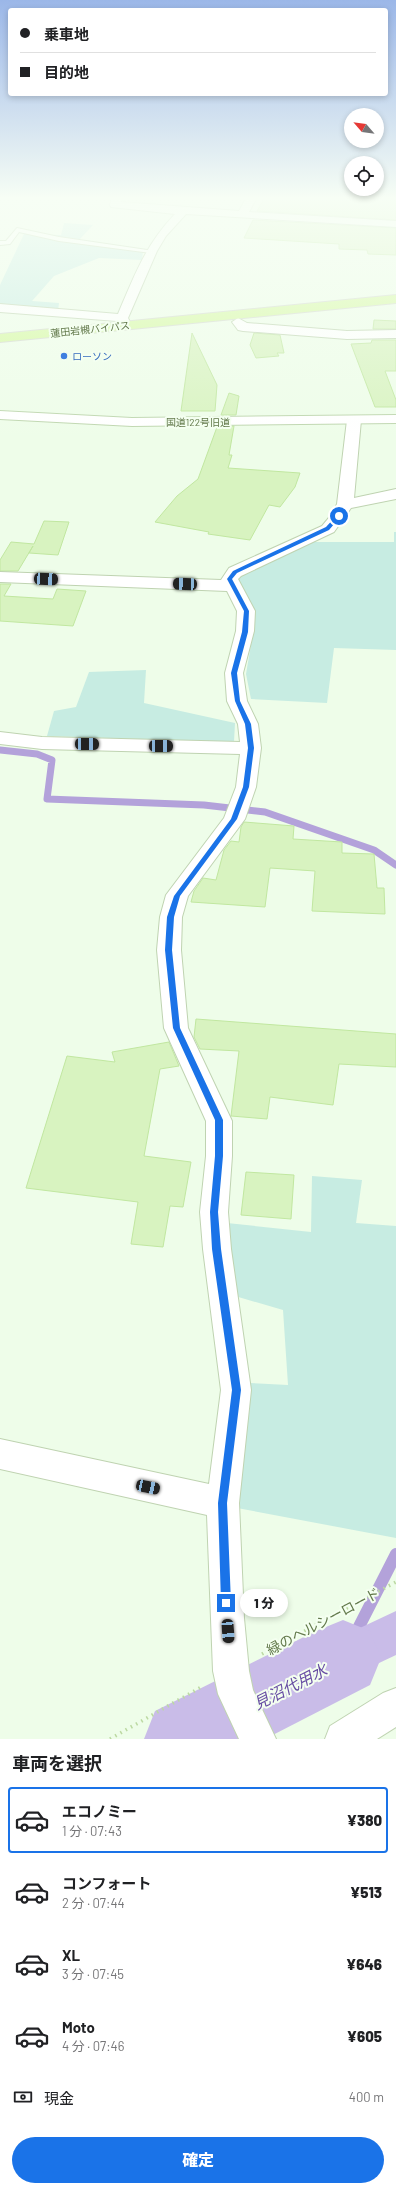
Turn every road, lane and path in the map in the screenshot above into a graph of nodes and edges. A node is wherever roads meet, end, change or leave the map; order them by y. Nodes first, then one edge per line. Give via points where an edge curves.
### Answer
1 (141, 278) edge
2 (396, 299) edge
3 (396, 307) edge
4 (0, 308) edge
5 (124, 322) junction
6 (238, 322) junction
7 (396, 334) edge
8 (0, 338) edge
9 (0, 345) edge
10 (0, 415) edge
11 (396, 419) edge
12 (354, 420) junction
13 (396, 494) edge
14 (345, 504) junction
15 (0, 577) edge
16 (232, 586) junction
17 (0, 738) edge
18 (251, 748) junction
19 (0, 1454) edge
20 (222, 1503) junction
21 (396, 1582) edge
22 (258, 1656) dead end
23 (222, 1689) junction
24 (396, 1706) edge
25 (110, 1739) edge
26 (258, 1739) edge
27 (343, 1739) edge

1 - 5 street
2 - 5 highway, 蓮田岩槻バイパス
3 - 6 highway, 蓮田岩槻バイパス
4 - 5 street
5 - 8 highway, 蓮田岩槻バイパス
6 - 7 street via 244,327 331,334
6 - 9 highway, 蓮田岩槻バイパス
10 - 12 street, 国道122号旧道 via 132,422
11 - 12 street, 国道122号旧道
12 - 14 street
13 - 14 street
14 - 16 street via 339,516 328,528 235,572 230,579
15 - 16 street
16 - 18 street via 246,611 245,632 234,673 237,701 248,724
17 - 18 street via 42,743
18 - 20 street via 246,787 234,819 177,896 171,917 169,950 176,1028 219,1120 214,1212 236,1390
19 - 20 street
20 - 23 street via 230,1656
21 - 22 path, 緑のヘルシーロード
23 - 25 path
23 - 26 street
24 - 27 street

